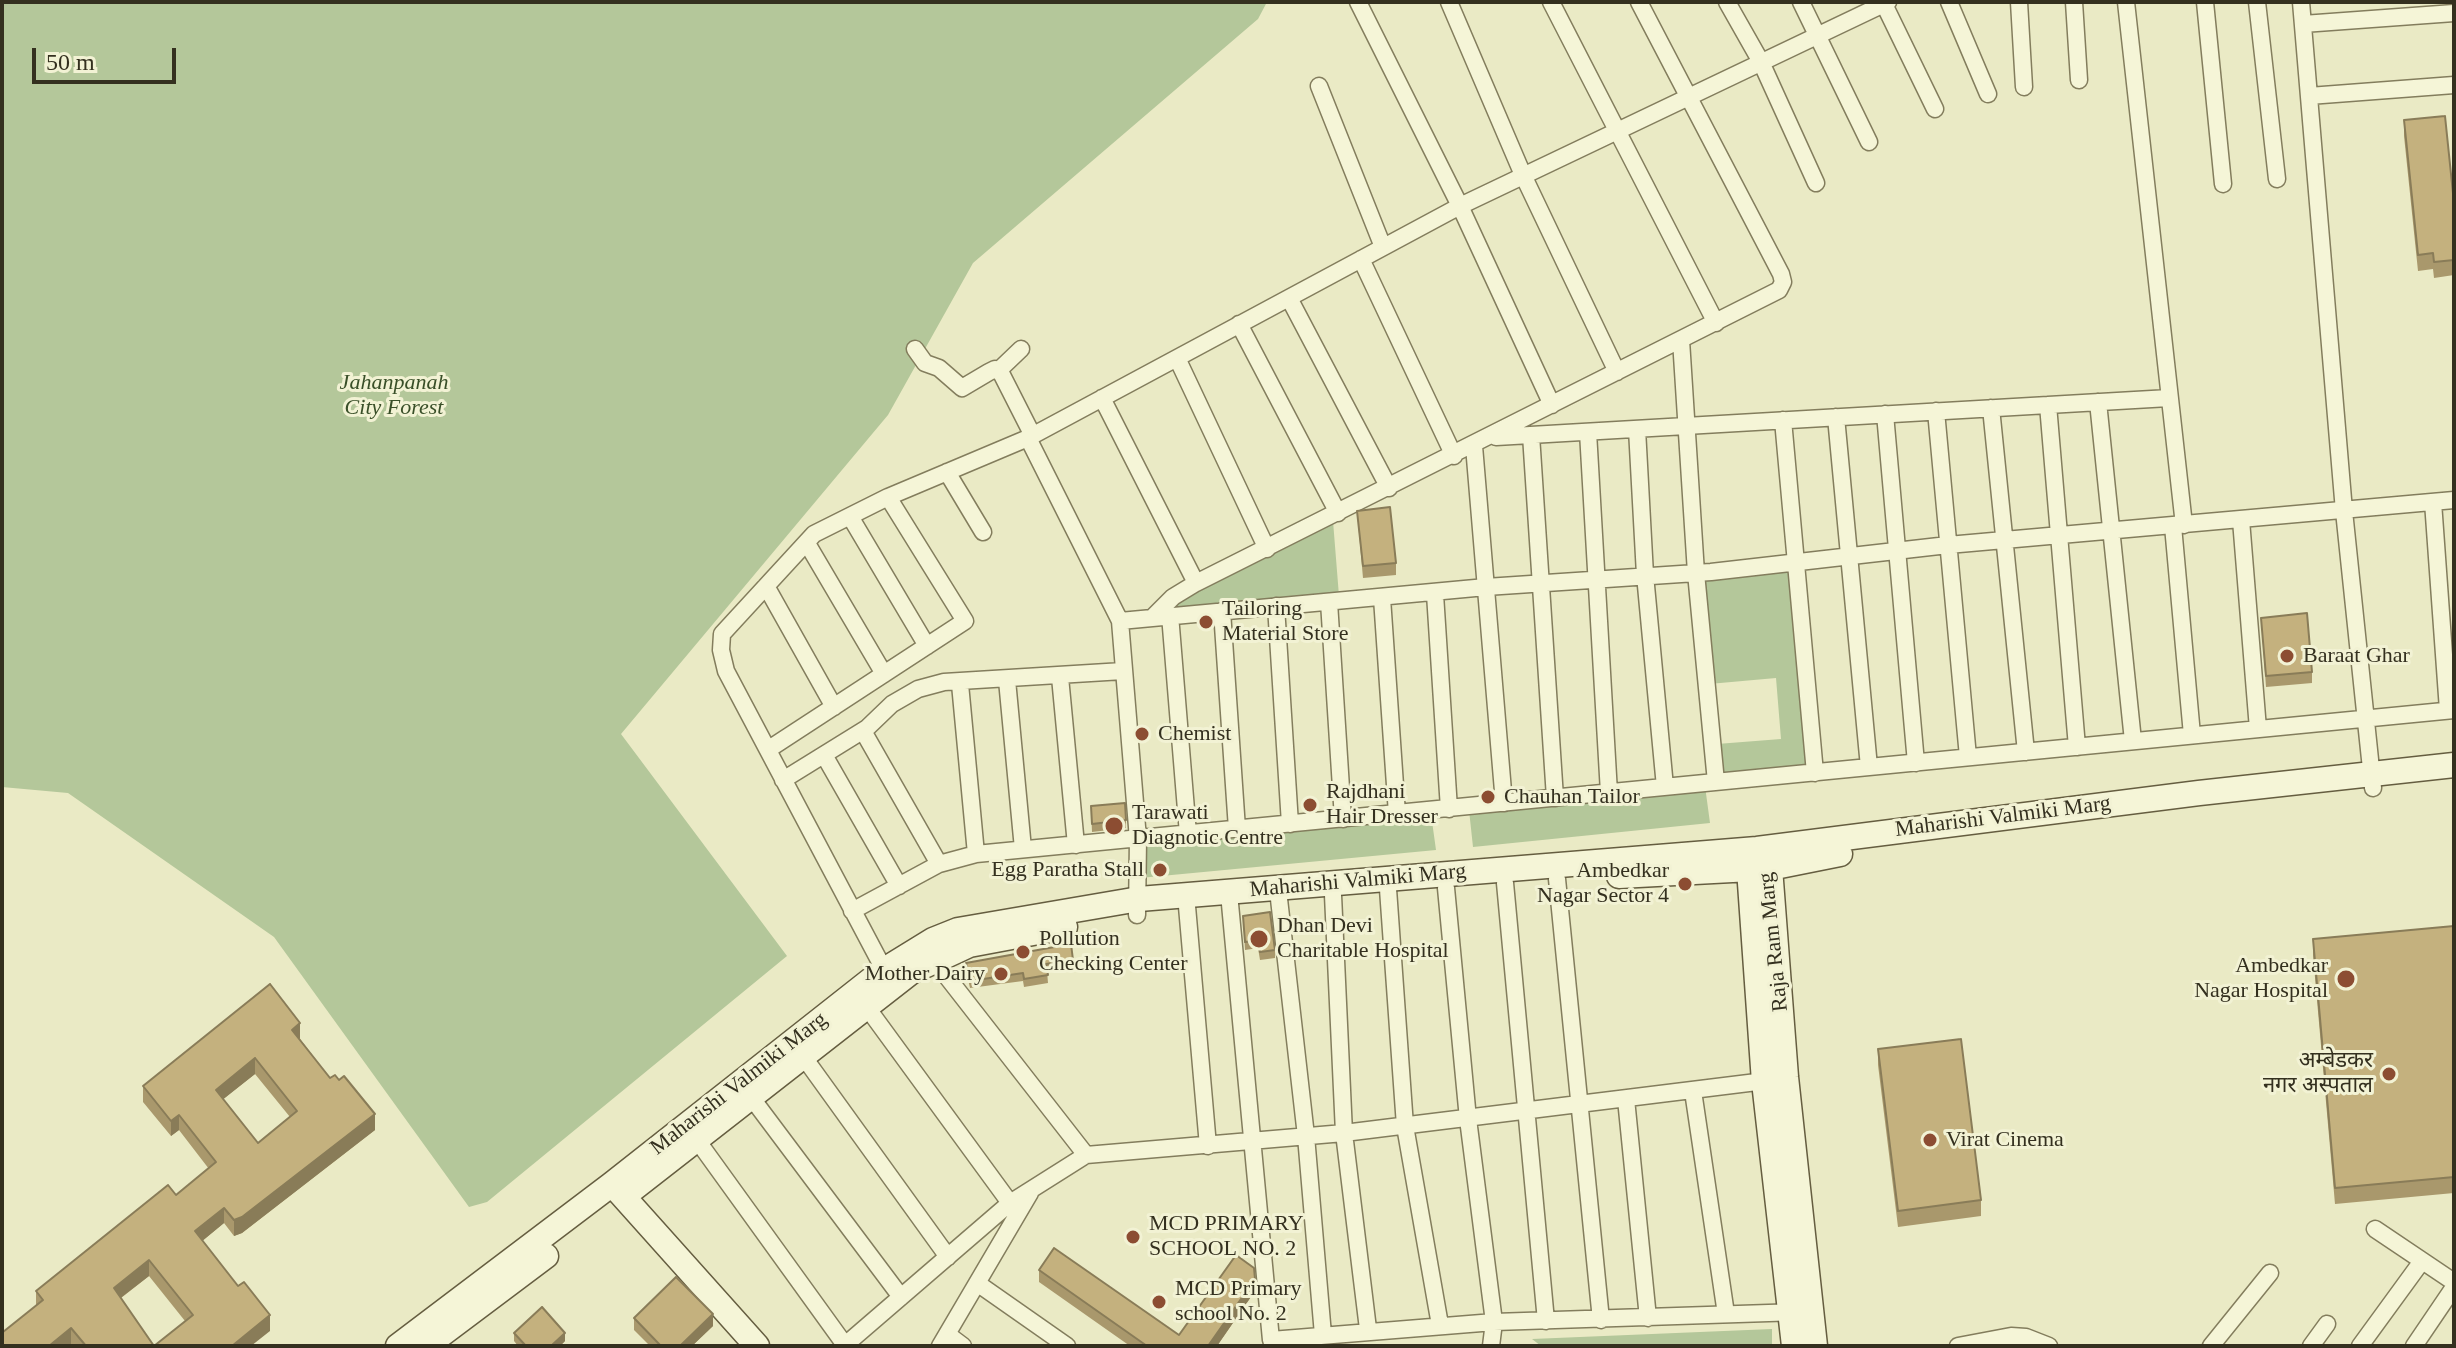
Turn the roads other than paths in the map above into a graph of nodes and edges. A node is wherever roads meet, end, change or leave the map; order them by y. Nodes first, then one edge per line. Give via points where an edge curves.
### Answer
1 (1358, 2) edge
2 (1449, 2) edge
3 (1551, 2) edge
4 (1639, 2) edge
5 (1727, 2) edge
6 (1801, 2) edge
7 (1949, 2) edge
8 (2019, 2) edge
9 (2074, 2) edge
10 (2126, 2) edge
11 (2205, 2) edge
12 (2257, 2) edge
13 (2301, 2) edge
14 (1885, 3) edge
15 (2454, 13) edge
16 (2303, 24) junction
17 (1817, 36) junction
18 (1761, 62) junction
19 (2079, 80) dead end
20 (2454, 85) edge
21 (1319, 86) dead end
22 (2024, 87) dead end
23 (1988, 94) dead end
24 (2309, 96) junction
25 (1687, 98) junction
26 (1935, 109) dead end
27 (1616, 131) junction
28 (1869, 142) dead end
29 (1523, 175) junction
30 (2277, 179) dead end
31 (1816, 183) dead end
32 (2223, 184) dead end
33 (1460, 206) junction
34 (1383, 247) junction
35 (1361, 259) junction
36 (1289, 298) junction
37 (1716, 323) junction
38 (1239, 324) junction
39 (1681, 340) junction
40 (915, 349) dead end
41 (1021, 349) dead end
42 (1177, 358) junction
43 (998, 371) junction
44 (1617, 372) junction
45 (1102, 398) junction
46 (2169, 398) junction
47 (2098, 402) junction
48 (1552, 405) junction
49 (2048, 405) junction
50 (1991, 408) junction
51 (1936, 411) junction
52 (1885, 414) junction
53 (1836, 417) junction
54 (1783, 420) junction
55 (1685, 426) junction
56 (1637, 429) junction
57 (1588, 432) junction
58 (1531, 435) junction
59 (1030, 437) junction
60 (1490, 437) junction
61 (1474, 446) junction
62 (1454, 456) junction
63 (947, 472) junction
64 (1389, 488) junction
65 (888, 497) junction
66 (2454, 500) edge
67 (2433, 502) junction
68 (2344, 511) junction
69 (1338, 513) junction
70 (851, 518) junction
71 (2241, 520) junction
72 (2178, 526) junction
73 (2111, 530) junction
74 (983, 532) dead end
75 (2059, 536) junction
76 (2005, 541) junction
77 (808, 545) junction
78 (1948, 545) junction
79 (1267, 549) junction
80 (1897, 551) junction
81 (1850, 557) junction
82 (1796, 563) junction
83 (1696, 573) junction
84 (1645, 575) junction
85 (1597, 578) junction
86 (1196, 583) junction
87 (1540, 583) junction
88 (766, 586) junction
89 (1486, 587) junction
90 (1435, 594) junction
91 (1382, 598) junction
92 (1329, 602) junction
93 (1276, 606) junction
94 (1222, 611) junction
95 (1162, 615) junction
96 (1120, 621) junction
97 (927, 646) junction
98 (1123, 671) junction
99 (884, 674) junction
100 (1060, 677) junction
101 (1007, 680) junction
102 (960, 684) junction
103 (834, 707) junction
104 (2451, 710) edge
105 (2364, 718) junction
106 (2258, 729) junction
107 (863, 731) junction
108 (2192, 735) junction
109 (2133, 741) junction
110 (2077, 747) junction
111 (769, 749) junction
112 (2026, 752) junction
113 (824, 755) junction
114 (1968, 757) junction
115 (1916, 763) junction
116 (2454, 765) edge
117 (1869, 767) junction
118 (1815, 773) junction
119 (2454, 778) edge
120 (783, 780) junction
121 (2372, 781) junction
122 (1716, 782) junction
123 (1665, 787) junction
124 (1609, 793) junction
125 (1555, 798) junction
126 (1504, 803) junction
127 (1449, 809) junction
128 (1397, 814) junction
129 (1343, 819) junction
130 (1290, 824) junction
131 (1237, 829) junction
132 (1188, 834) junction
133 (1138, 839) junction
134 (1076, 845) junction
135 (1023, 849) junction
136 (976, 854) junction
137 (1759, 862) junction
138 (939, 864) junction
139 (1557, 879) junction
140 (1505, 883) junction
141 (899, 886) junction
142 (1446, 888) junction
143 (1388, 889) junction
144 (1333, 895) junction
145 (1279, 899) junction
146 (1187, 902) junction
147 (1230, 904) junction
148 (1138, 907) junction
149 (852, 911) junction
150 (929, 953) junction
151 (888, 978) junction
152 (866, 1006) junction
153 (803, 1056) junction
154 (1775, 1080) junction
155 (1693, 1091) junction
156 (751, 1097) junction
157 (1626, 1099) junction
158 (1581, 1106) junction
159 (1525, 1113) junction
160 (1468, 1119) junction
161 (1405, 1126) junction
162 (1344, 1133) junction
163 (1306, 1136) junction
164 (697, 1140) junction
165 (1251, 1142) junction
166 (1208, 1146) junction
167 (1086, 1155) junction
168 (1033, 1189) junction
169 (618, 1191) junction
170 (1010, 1203) junction
171 (2375, 1229) dead end
172 (948, 1257) junction
173 (2422, 1261) junction
174 (2270, 1273) dead end
175 (977, 1283) junction
176 (2454, 1285) edge
177 (901, 1297) junction
178 (1799, 1312) junction
179 (1726, 1314) junction
180 (1648, 1318) junction
181 (1601, 1320) junction
182 (1546, 1321) junction
183 (1494, 1322) junction
184 (2327, 1324) dead end
185 (1440, 1325) junction
186 (1368, 1329) junction
187 (1323, 1335) junction
188 (943, 1340) edge
189 (747, 1343) edge
190 (1272, 1343) edge
191 (398, 1346) edge
192 (426, 1346) edge
193 (845, 1346) edge
194 (963, 1346) edge
195 (1067, 1346) edge
196 (1491, 1346) edge
197 (1794, 1346) edge
198 (1815, 1346) edge
199 (1958, 1346) edge
200 (2049, 1346) edge
201 (2211, 1346) edge
202 (2311, 1346) edge
203 (2360, 1346) edge
204 (2414, 1346) edge

1 - 33 street
2 - 29 street
3 - 27 street
4 - 25 street
5 - 18 street
6 - 17 street
7 - 23 street
8 - 22 street
9 - 19 street
10 - 46 street
11 - 32 street
12 - 30 street
13 - 16 street
14 - 17 street
14 - 26 street
15 - 16 street
16 - 24 street
17 - 18 street
17 - 28 street
18 - 25 street
18 - 31 street
20 - 24 street
21 - 34 street
24 - 68 street
25 - 27 street
25 - 37 street via 1783,282 1773,295
27 - 29 street
27 - 37 street
29 - 33 street
29 - 44 street
33 - 34 street
33 - 48 street
34 - 35 street
35 - 36 street
35 - 62 street
36 - 38 street
36 - 64 street
37 - 39 street
38 - 42 street
38 - 69 street
39 - 44 street
39 - 55 street
40 - 43 street via 925,363 962,388
41 - 43 street
42 - 45 street
42 - 79 street
43 - 59 street
44 - 48 street
45 - 59 street
45 - 86 street
46 - 47 street
46 - 72 street
47 - 49 street
47 - 73 street
48 - 60 street
49 - 50 street
49 - 75 street
50 - 51 street
50 - 76 street
51 - 52 street
51 - 78 street
52 - 53 street
52 - 80 street
53 - 54 street
53 - 81 street
54 - 55 street
54 - 82 street
55 - 56 street
55 - 83 street
56 - 57 street
56 - 84 street
57 - 58 street
57 - 85 street
58 - 60 street
58 - 87 street
59 - 63 street
59 - 96 street
60 - 61 street
61 - 62 street
61 - 89 street
62 - 64 street
63 - 65 street
63 - 74 street
64 - 69 street
65 - 70 street
65 - 97 street via 965,621
66 - 67 street
67 - 68 street
67 - 104 street
68 - 71 street
68 - 105 street
69 - 79 street
70 - 77 street via 814,534
70 - 97 street
71 - 72 street
71 - 106 street
72 - 73 street
72 - 108 street
73 - 75 street
73 - 109 street
75 - 76 street
75 - 110 street
76 - 78 street
76 - 112 street
77 - 88 street
77 - 99 street
78 - 80 street
78 - 114 street
79 - 86 street
80 - 81 street
80 - 115 street
81 - 82 street
81 - 117 street
82 - 83 street
82 - 118 street
83 - 84 street
83 - 122 street
84 - 85 street
84 - 123 street
85 - 87 street
85 - 124 street
86 - 95 street via 1173,597
87 - 89 street
87 - 125 street
88 - 103 street
88 - 111 street via 722,634 721,650 726,671
89 - 90 street
89 - 126 street
90 - 91 street
90 - 127 street
91 - 92 street
91 - 128 street
92 - 93 street
92 - 129 street
93 - 94 street
93 - 130 street
94 - 95 street
94 - 131 street
95 - 96 street
95 - 132 street
96 - 98 street
97 - 99 street
98 - 100 street
98 - 133 street
99 - 103 street
100 - 101 street
100 - 134 street
101 - 102 street
101 - 135 street
102 - 107 street via 918,689
102 - 136 street
103 - 111 street
104 - 105 street
105 - 106 street
105 - 121 street
106 - 108 street
107 - 113 street
107 - 138 street
108 - 109 street
109 - 110 street
110 - 112 street
111 - 120 street
112 - 114 street
113 - 120 street
113 - 141 street
114 - 115 street
115 - 117 street
116 - 121 street, Maharishi Valmiki Marg
117 - 118 street
118 - 122 street
119 - 121 street, Maharishi Valmiki Marg
120 - 149 street
121 - 137 street, Maharishi Valmiki Marg
122 - 123 street
123 - 124 street
124 - 125 street
125 - 126 street
126 - 127 street
127 - 128 street
128 - 129 street
129 - 130 street
130 - 131 street
131 - 132 street
132 - 133 street
133 - 134 street
133 - 148 street
134 - 135 street
135 - 136 street
136 - 138 street
137 - 139 street, Maharishi Valmiki Marg
137 - 146 street, Maharishi Valmiki Marg
137 - 154 street, Raja Ram Marg
138 - 141 street
139 - 140 street, Maharishi Valmiki Marg
139 - 158 street
140 - 142 street, Maharishi Valmiki Marg
140 - 159 street
141 - 149 street
142 - 143 street, Maharishi Valmiki Marg
142 - 160 street
143 - 144 street, Maharishi Valmiki Marg
143 - 161 street
144 - 145 street, Maharishi Valmiki Marg
144 - 162 street
145 - 147 street, Maharishi Valmiki Marg
145 - 163 street
146 - 147 street, Maharishi Valmiki Marg
146 - 148 street, Maharishi Valmiki Marg
146 - 166 street
147 - 165 street
148 - 150 street, Maharishi Valmiki Marg
149 - 151 street
150 - 151 street, Maharishi Valmiki Marg
150 - 167 street
151 - 152 street, Maharishi Valmiki Marg
151 - 169 street, Maharishi Valmiki Marg
152 - 153 street, Maharishi Valmiki Marg
152 - 170 street
153 - 156 street, Maharishi Valmiki Marg
153 - 172 street
154 - 155 street
154 - 178 street, Raja Ram Marg
155 - 157 street
155 - 179 street
156 - 164 street, Maharishi Valmiki Marg
156 - 177 street
157 - 158 street
157 - 180 street
158 - 159 street
158 - 181 street
159 - 160 street
159 - 182 street
160 - 161 street
160 - 183 street
161 - 162 street
161 - 185 street
162 - 163 street
162 - 186 street
163 - 165 street
163 - 187 street
164 - 169 street, Maharishi Valmiki Marg
164 - 193 street
165 - 166 street
165 - 190 street
166 - 167 street
167 - 168 street
168 - 170 street
168 - 175 street
169 - 189 street
169 - 191 street, Maharishi Valmiki Marg
169 - 192 street, Maharishi Valmiki Marg
170 - 172 street
171 - 173 street
172 - 177 street
173 - 176 street
173 - 203 street
174 - 201 street
175 - 188 street
175 - 195 street
176 - 204 street
177 - 193 street
178 - 179 street
178 - 197 street, Raja Ram Marg
178 - 198 street, Raja Ram Marg
179 - 180 street
180 - 181 street
181 - 182 street
182 - 183 street
183 - 185 street
183 - 196 street
184 - 202 street
185 - 186 street
186 - 187 street
187 - 190 street
188 - 194 street
199 - 200 street via 2011,1336

